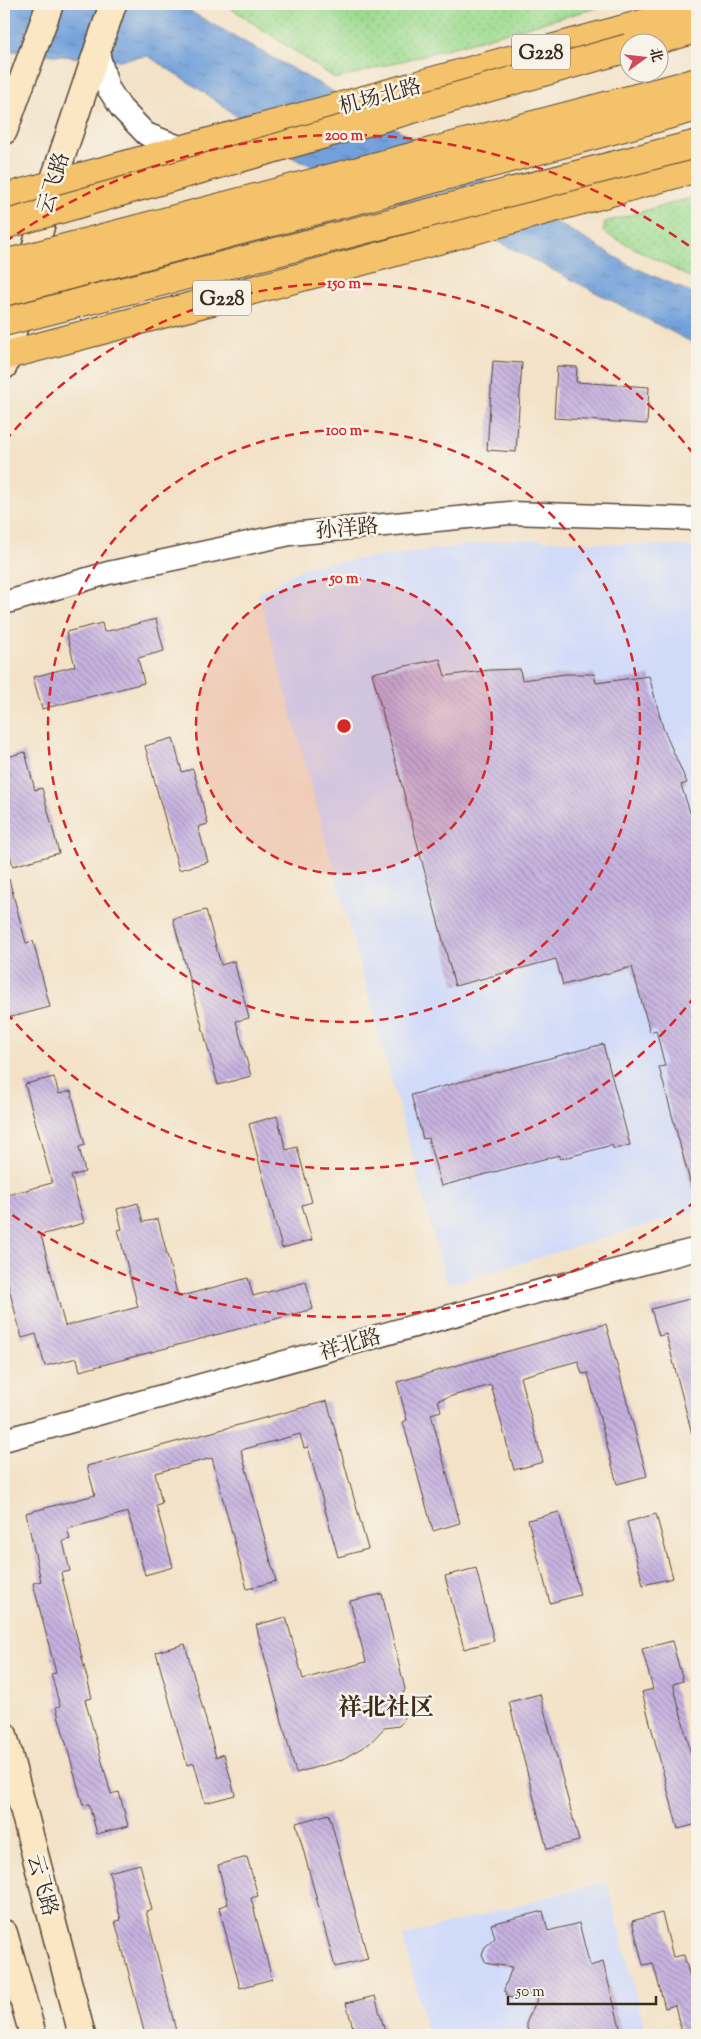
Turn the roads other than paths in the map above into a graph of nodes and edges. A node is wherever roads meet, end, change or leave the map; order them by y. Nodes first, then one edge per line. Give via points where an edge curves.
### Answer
1 (50, 4) edge
2 (113, 4) edge
3 (697, 9) edge
4 (697, 29) edge
5 (668, 37) edge
6 (97, 49) junction
7 (618, 51) edge
8 (697, 82) edge
9 (697, 107) edge
10 (4, 131) edge
11 (697, 144) edge
12 (184, 149) junction
13 (697, 168) edge
14 (52, 185) junction
15 (4, 198) edge
16 (4, 225) edge
17 (4, 264) edge
18 (4, 292) edge
19 (4, 322) edge
20 (4, 359) edge
21 (697, 518) edge
22 (4, 603) edge
23 (697, 1249) edge
24 (4, 1440) edge
25 (4, 1735) edge
26 (4, 1933) edge
27 (33, 2035) edge
28 (82, 2035) edge

1 - 10 main road
2 - 6 main road, 云飞路
3 - 12 main road, 机场北路 / G228
4 - 5 main road
6 - 12 street via 108,88 121,108 146,134
6 - 14 main road, 云飞路
7 - 16 main road, bridge
8 - 17 main road, bridge
9 - 18 main road, bridge
11 - 19 main road, bridge
12 - 14 main road, 机场北路 / G228
13 - 20 main road, G228
14 - 15 main road, 机场北路 / G228
14 - 20 main road, 云飞路
21 - 22 street, 孙洋路 via 510,513 290,534 108,573
23 - 24 street, 祥北路
25 - 28 main road, 云飞路
26 - 27 main road

